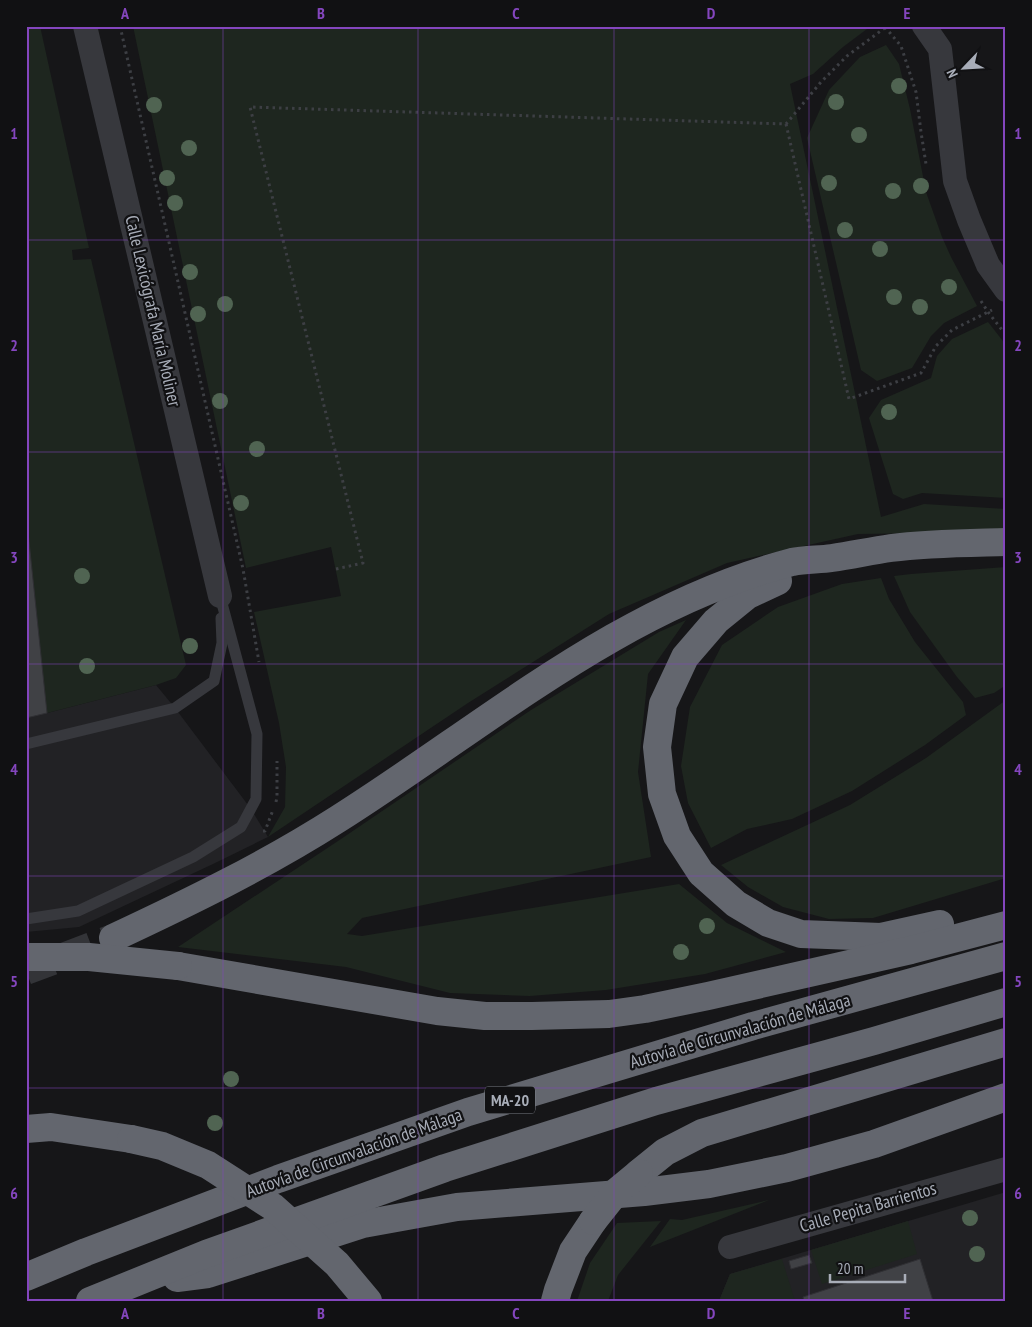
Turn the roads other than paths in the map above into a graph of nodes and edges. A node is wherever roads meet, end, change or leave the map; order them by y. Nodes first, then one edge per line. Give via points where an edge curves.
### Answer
1 (85, 26) edge
2 (924, 26) edge
3 (941, 37) edge
4 (1001, 300) edge
5 (1006, 542) edge
6 (830, 558) junction
7 (220, 596) junction
8 (26, 744) edge
9 (1006, 910) edge
10 (26, 918) edge
11 (1006, 925) edge
12 (113, 938) tunnel mouth
13 (1006, 956) edge
14 (26, 957) edge
15 (1006, 1002) edge
16 (1006, 1042) edge
17 (1006, 1097) edge
18 (26, 1129) edge
19 (1006, 1169) edge
20 (730, 1247) dead end
21 (26, 1277) edge
22 (131, 1284) junction
23 (90, 1301) edge
24 (368, 1301) edge
25 (555, 1301) edge

1 - 7 street, Calle Lexicógrafa María Moliner
2 - 3 street
3 - 4 street via 955,181
5 - 6 highway via 893,548
6 - 9 highway via 748,595 716,621 685,657 663,704 657,747 662,794 677,836 701,872 736,904 768,923 800,934 881,937
6 - 12 highway via 795,562 724,584 655,615 574,661 330,824 210,891
7 - 8 lane via 222,643 214,681 175,708
7 - 10 lane via 257,734 256,798 240,827 194,857 78,912
11 - 14 highway, bridge via 708,996 609,1014 485,1016 437,1011 178,966 90,957
13 - 21 highway, Autovía de Circunvalación de Málaga / MA-20 via 753,1026 468,1112 268,1183
15 - 22 highway, MA-20 via 656,1101 445,1168
16 - 25 highway, bridge via 702,1133 665,1152 616,1192 593,1221 573,1251
17 - 22 highway via 874,1144 787,1168 681,1188 448,1209 363,1224 208,1274
18 - 24 highway, bridge via 51,1127 131,1138 162,1146 208,1165 273,1207 337,1264
19 - 20 street, Calle Pepita Barrientos
22 - 23 highway, MA-20

